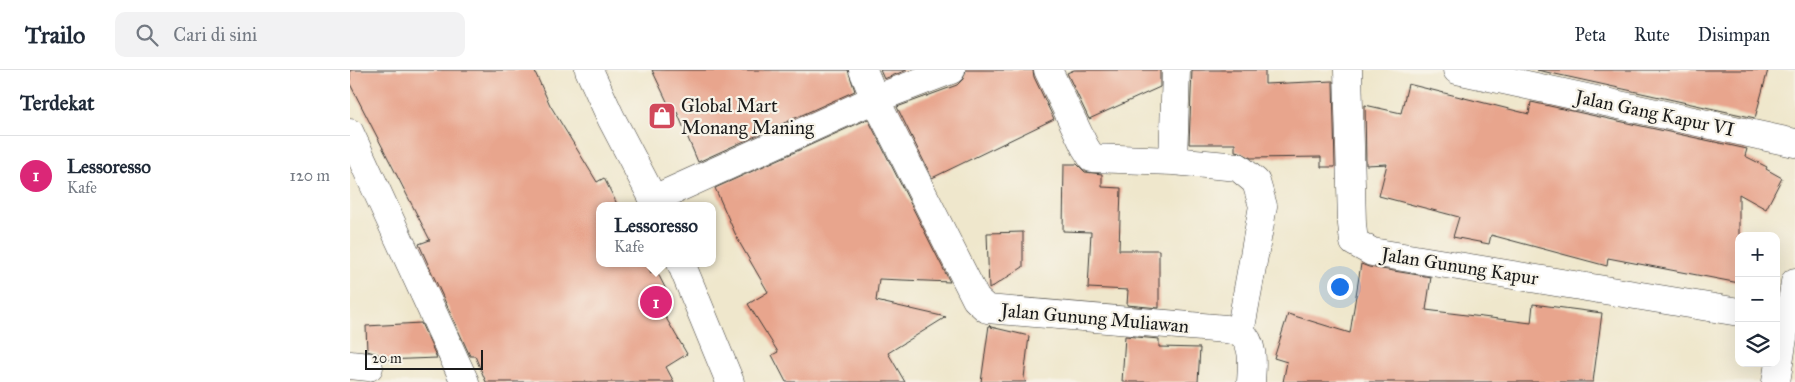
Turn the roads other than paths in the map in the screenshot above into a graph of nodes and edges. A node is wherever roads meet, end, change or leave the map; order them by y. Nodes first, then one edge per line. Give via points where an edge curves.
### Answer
1 (590, 70) edge
2 (863, 70) edge
3 (952, 70) edge
4 (1048, 70) edge
5 (1176, 70) edge
6 (1348, 70) edge
7 (1457, 70) edge
8 (875, 99) junction
9 (350, 133) edge
10 (1795, 143) edge
11 (1173, 161) junction
12 (655, 202) edge
13 (683, 267) edge
14 (1795, 282) edge
15 (1735, 311) edge
16 (1781, 319) edge
17 (1240, 333) junction
18 (465, 382) edge
19 (730, 382) edge
20 (1251, 382) edge
21 (1776, 382) edge

1 - 12 street
2 - 8 street, Jalan Gunung Muliawan
3 - 8 street
4 - 11 street via 1092,158
5 - 11 street
6 - 15 street, Jalan Gunung Kapur via 1354,242 1372,252
7 - 10 street, Jalan Gang Kapur VI
8 - 12 street
8 - 17 street, Jalan Gunung Muliawan via 982,306 987,309 1226,329
9 - 18 street
11 - 17 street via 1238,167 1256,182 1264,206
13 - 19 street
14 - 16 street via 1793,296
16 - 21 street
17 - 20 street via 1250,345

